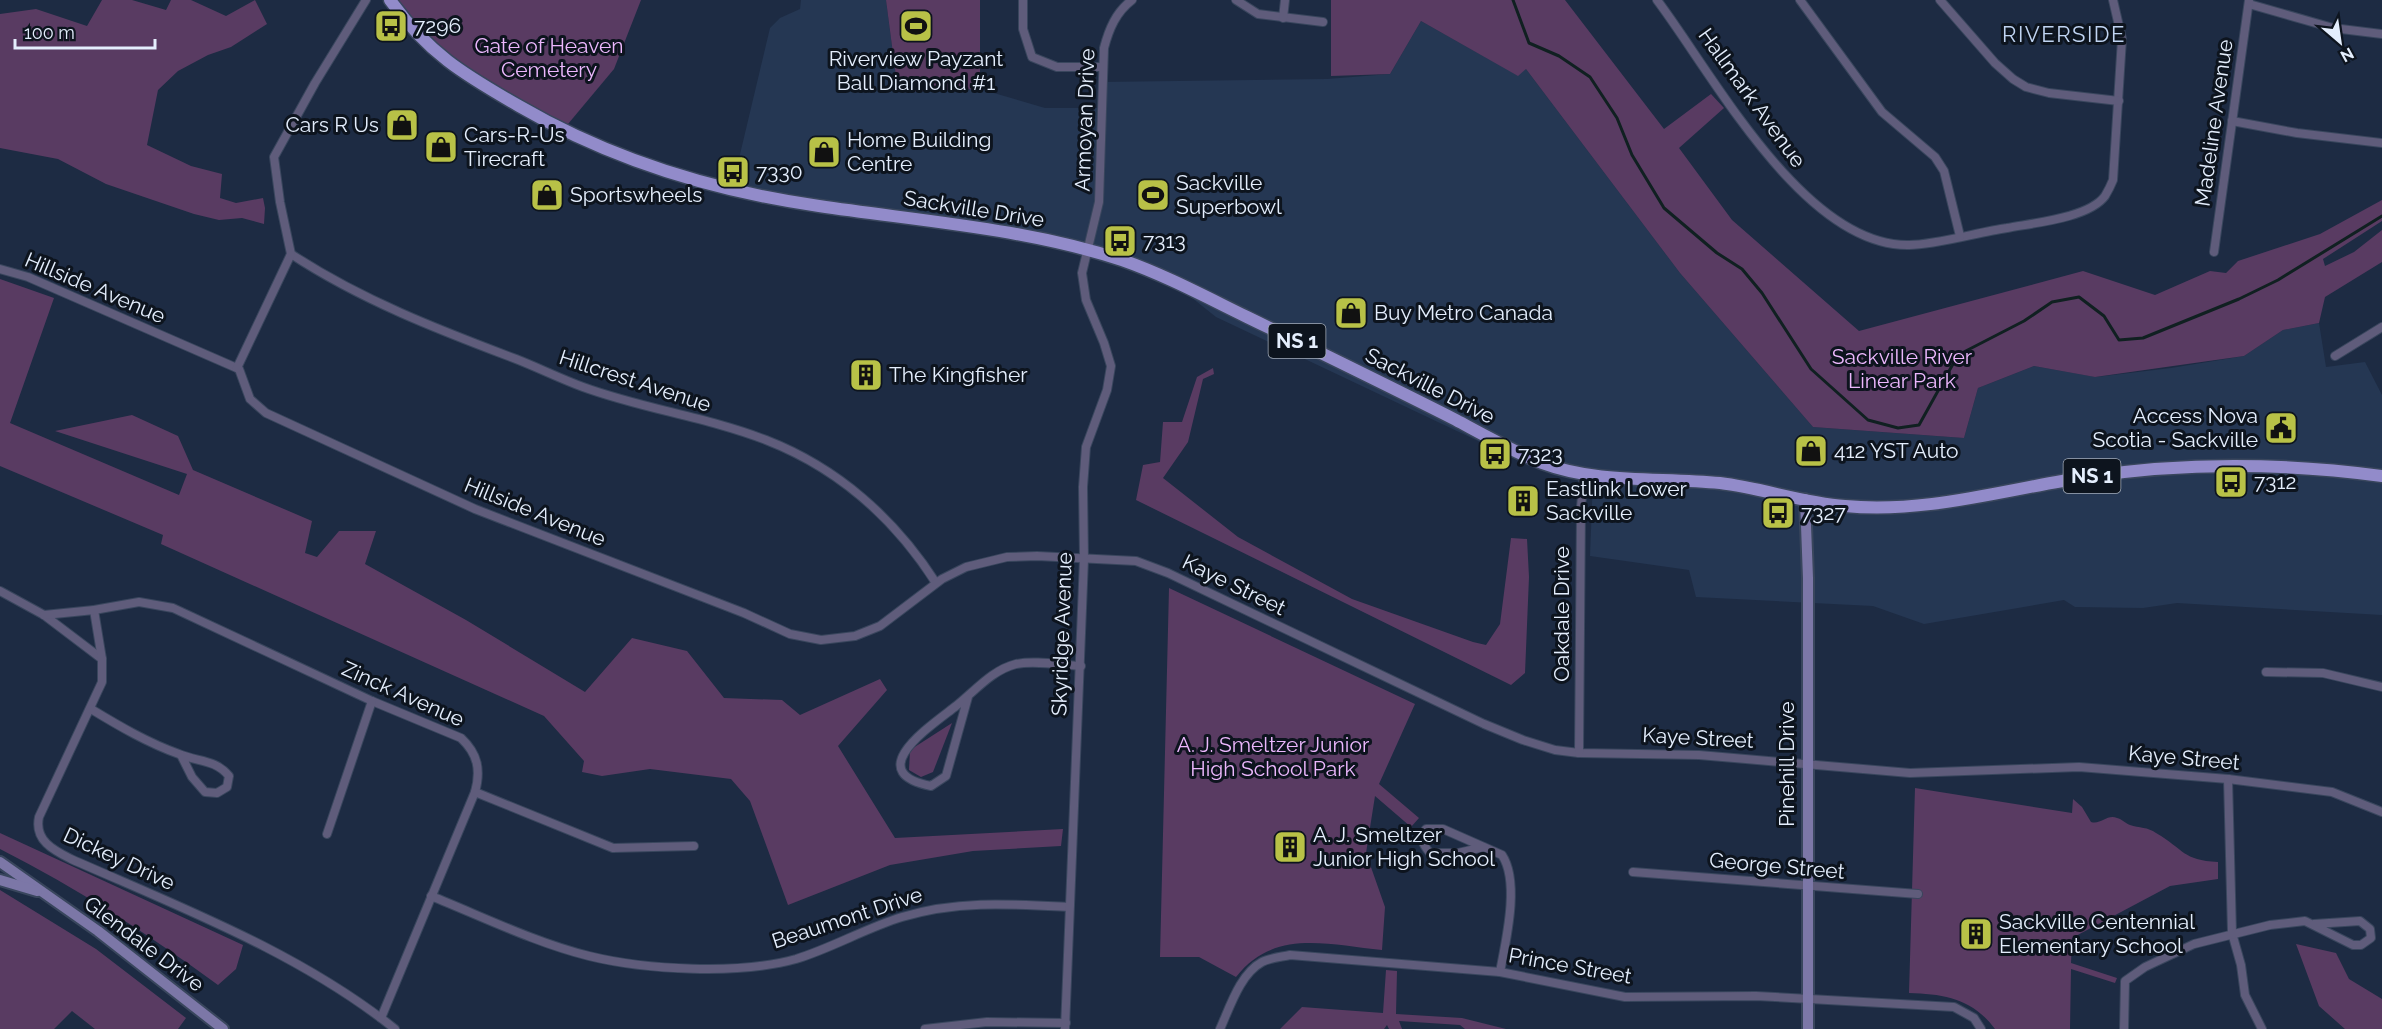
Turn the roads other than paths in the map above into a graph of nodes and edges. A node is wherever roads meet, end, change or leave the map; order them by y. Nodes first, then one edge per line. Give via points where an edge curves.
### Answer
1 (366, 0) edge
2 (390, 0) edge
3 (1023, 0) edge
4 (1132, 0) edge
5 (1236, 0) edge
6 (1285, 0) edge
7 (1657, 0) edge
8 (1800, 0) edge
9 (1940, 0) edge
10 (2113, 0) edge
11 (2249, 2) edge
12 (1283, 18) junction
13 (1323, 22) dead end
14 (2382, 34) edge
15 (1102, 67) junction
16 (2120, 101) junction
17 (2232, 121) junction
18 (2382, 143) edge
19 (1960, 236) junction
20 (1087, 250) junction
21 (2214, 252) dead end
22 (291, 254) junction
23 (0, 269) edge
24 (2382, 327) edge
25 (2335, 356) dead end
26 (237, 368) junction
27 (1584, 475) junction
28 (2382, 476) edge
29 (1805, 499) junction
30 (1084, 559) junction
31 (936, 583) junction
32 (0, 591) edge
33 (93, 610) junction
34 (44, 615) junction
35 (102, 659) junction
36 (1080, 666) junction
37 (2266, 672) dead end
38 (2382, 687) edge
39 (968, 697) junction
40 (372, 701) junction
41 (91, 709) junction
42 (1579, 753) junction
43 (181, 755) junction
44 (1808, 763) junction
45 (2228, 779) junction
46 (475, 792) junction
47 (2382, 812) edge
48 (327, 834) dead end
49 (694, 846) dead end
50 (1484, 848) junction
51 (0, 862) edge
52 (1633, 872) dead end
53 (0, 880) edge
54 (1807, 887) junction
55 (40, 892) junction
56 (1918, 894) dead end
57 (431, 896) junction
58 (1069, 907) junction
59 (2314, 924) junction
60 (2232, 933) junction
61 (1500, 972) junction
62 (1806, 999) junction
63 (381, 1018) junction
64 (1066, 1026) edge
65 (223, 1029) edge
66 (395, 1029) edge
67 (925, 1029) edge
68 (1220, 1029) edge
69 (1808, 1029) edge
70 (1981, 1029) edge
71 (2124, 1029) edge
72 (2262, 1029) edge

1 - 22 street via 274,158
2 - 20 main road, Sackville Drive / NS 1 via 423,42 450,65 563,130 652,167 689,180 766,197 1035,238
3 - 15 street via 1023,30 1032,57 1057,66
4 - 15 street, Armoyan Drive via 1122,8 1109,30
5 - 12 street via 1258,14
6 - 12 street
7 - 19 street, Hallmark Avenue via 1755,138 1795,186 1827,213 1862,237 1884,242 1909,245
8 - 19 street via 1882,112 1935,157 1944,171
9 - 16 street via 2013,80 2066,96
10 - 16 street, Hallmark Avenue via 2122,39
11 - 14 street via 2333,28
11 - 17 street, Madeline Avenue
12 - 13 street
15 - 20 street, Armoyan Drive via 1099,202
16 - 19 street, Hallmark Avenue via 2113,180 2104,197 2092,207 2066,216
17 - 18 street
17 - 21 street, Madeline Avenue
20 - 27 main road, Sackville Drive / NS 1 via 1153,271 1503,445
20 - 30 street, Skyridge Avenue via 1082,285 1111,366 1107,390 1086,447
22 - 26 street
22 - 31 street, Hillcrest Avenue via 319,272 440,330 584,388 765,440 806,458 872,505 918,555
23 - 26 street, Hillside Avenue via 28,277
24 - 25 street
26 - 31 street, Hillside Avenue via 250,399 266,413 475,509 790,634 822,640 855,636 880,626
27 - 29 main road, Sackville Drive / NS 1 via 1721,483
27 - 42 street, Oakdale Drive
28 - 29 main road, Sackville Drive / NS 1 via 2314,467 2218,466 2133,470 1880,509
29 - 44 street, Pinehill Drive
30 - 31 street, Hillside Avenue via 1008,556 966,567
30 - 36 street, Skyridge Avenue
30 - 42 street, Kaye Street via 1147,565 1494,728 1555,750
32 - 34 street
33 - 34 street, Zinck Avenue
33 - 35 street, Dickey Drive
33 - 40 street, Zinck Avenue via 139,602 174,608
34 - 35 street
35 - 41 street, Dickey Drive via 102,682
36 - 39 street via 1016,664 979,685
36 - 58 street, Skyridge Avenue
37 - 38 street via 2323,673
39 - 39 street via 946,776 931,786 912,782 900,759 903,752
40 - 46 street, Zinck Avenue via 461,738 476,758 479,777
40 - 48 street
41 - 43 street
41 - 63 street, Dickey Drive via 39,817 36,828 48,846 249,939
42 - 44 street, Kaye Street via 1699,755
43 - 43 street via 205,792 217,793 227,787 229,776 222,767
44 - 45 street, Kaye Street via 1910,773 2079,767
44 - 54 street, Pinehill Drive
45 - 47 street, Kaye Street via 2332,792
45 - 60 street
46 - 49 street via 612,848
46 - 57 street, Zinck Avenue
50 - 50 street via 1430,853 1422,836 1426,829 1443,829
50 - 61 street via 1502,855 1510,872 1508,926
51 - 55 street, Glendale Drive
52 - 54 street, George Street
53 - 55 street, Glendale Drive
54 - 56 street, George Street
54 - 62 street, Pinehill Drive
55 - 65 street, Glendale Drive via 98,931
57 - 58 street, Beaumont Drive via 588,956 713,969 796,959 869,929 939,907 979,903
57 - 63 street, Zinck Avenue
58 - 64 street, Skyridge Avenue
59 - 59 street via 2353,945 2371,938 2370,928 2360,921
59 - 60 street via 2305,921
60 - 71 street via 2174,953 2124,981
60 - 72 street via 2245,995
61 - 62 street, Prince Street via 1625,997
61 - 68 street, Prince Street via 1290,955 1263,961 1252,970
62 - 69 street, Pinehill Drive
62 - 70 street, Prince Street via 1954,1007 1974,1018
63 - 66 street, Dickey Drive
64 - 67 street via 987,1022

